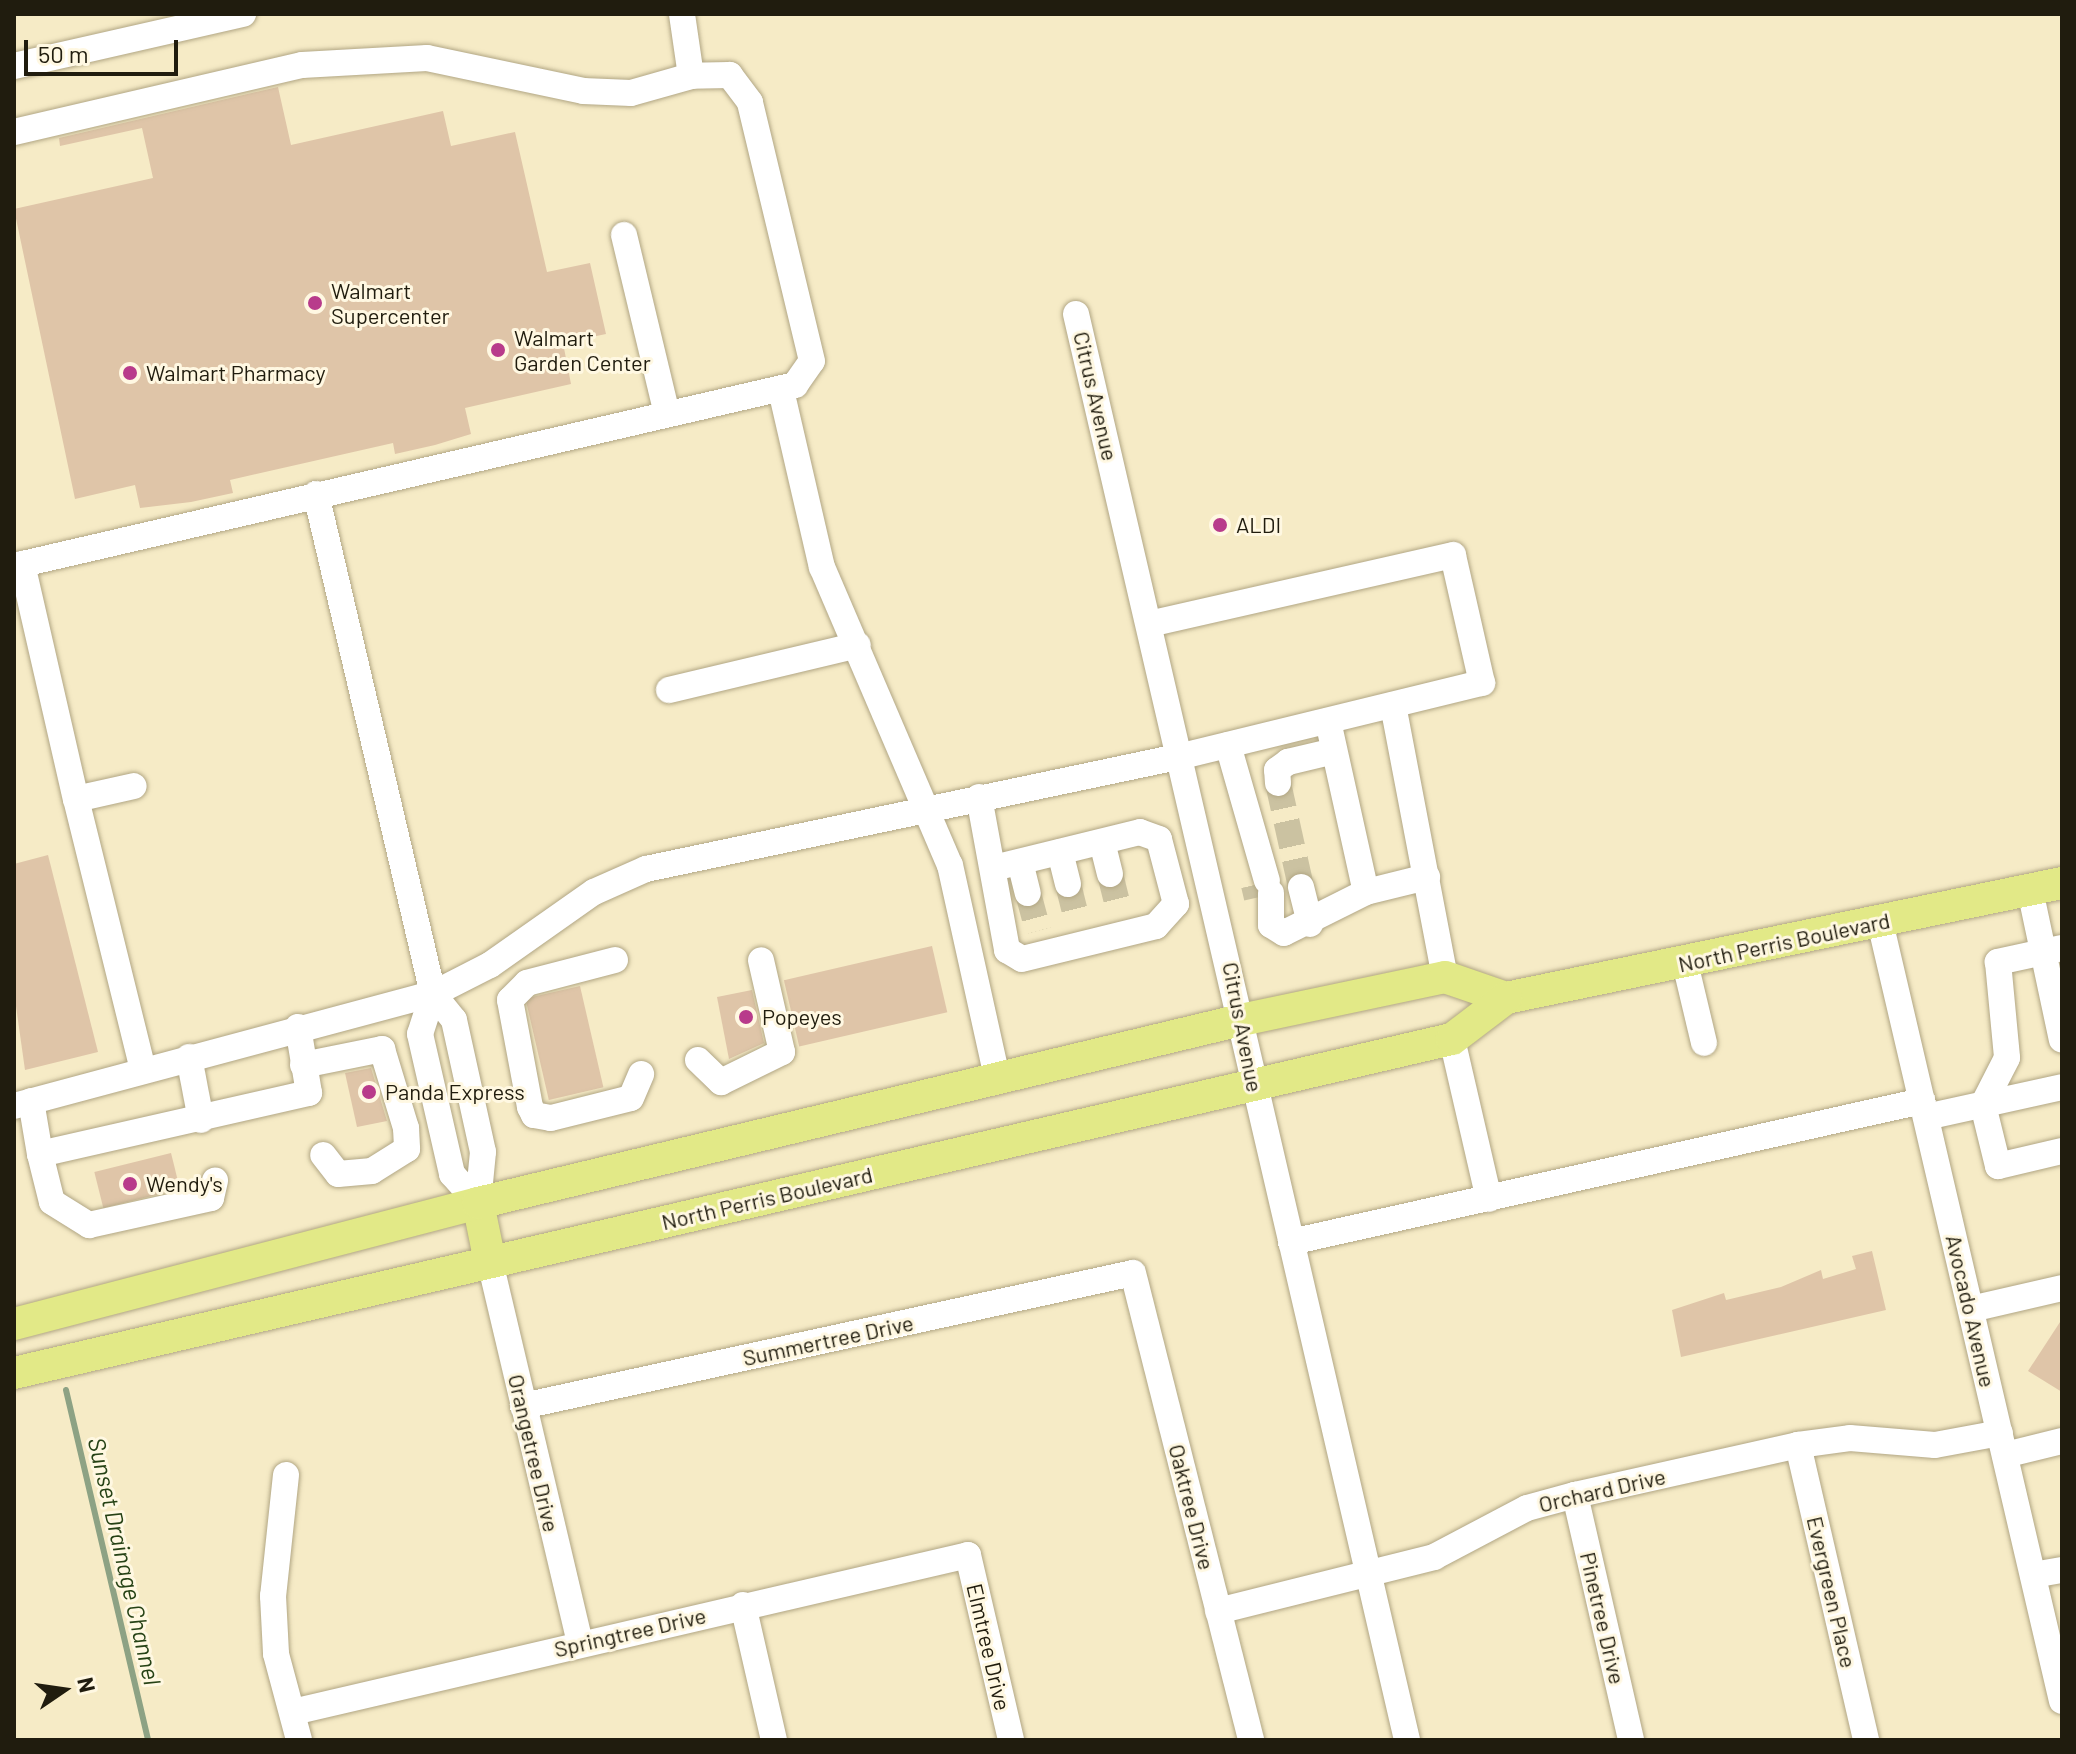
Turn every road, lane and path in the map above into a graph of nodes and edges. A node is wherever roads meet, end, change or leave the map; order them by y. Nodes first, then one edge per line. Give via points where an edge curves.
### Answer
1 (243, 14) edge
2 (682, 14) edge
3 (14, 66) edge
4 (691, 76) junction
5 (14, 132) edge
6 (624, 235) dead end
7 (1076, 314) dead end
8 (781, 390) junction
9 (667, 414) junction
10 (316, 494) junction
11 (18, 565) edge
12 (1150, 624) junction
13 (858, 645) junction
14 (669, 690) dead end
15 (1393, 705) junction
16 (1328, 721) junction
17 (1228, 745) junction
18 (1334, 751) junction
19 (1182, 756) junction
20 (1278, 783) dead end
21 (134, 786) dead end
22 (979, 797) junction
23 (76, 799) junction
24 (927, 807) junction
25 (1102, 842) junction
26 (1060, 852) junction
27 (1009, 865) junction
28 (1110, 874) tunnel mouth
29 (1427, 877) junction
30 (2062, 883) edge
31 (1068, 884) tunnel mouth
32 (1301, 887) tunnel mouth
33 (2030, 890) junction
34 (1366, 892) junction
35 (1028, 893) tunnel mouth
36 (998, 908) junction
37 (962, 915) junction
38 (1880, 922) junction
39 (1310, 924) junction
40 (2053, 950) edge
41 (615, 960) dead end
42 (761, 960) dead end
43 (1685, 963) junction
44 (1445, 977) junction
45 (433, 994) junction
46 (1506, 998) junction
47 (1241, 1020) junction
48 (298, 1027) junction
49 (1452, 1039) junction
50 (2062, 1040) edge
51 (1704, 1043) dead end
52 (189, 1057) junction
53 (698, 1060) dead end
54 (303, 1065) junction
55 (143, 1070) junction
56 (641, 1074) dead end
57 (997, 1077) junction
58 (1254, 1084) junction
59 (2062, 1087) edge
60 (22, 1104) edge
61 (1983, 1105) junction
62 (1924, 1109) junction
63 (201, 1120) junction
64 (2062, 1151) edge
65 (40, 1154) junction
66 (323, 1155) dead end
67 (215, 1180) dead end
68 (1489, 1199) junction
69 (478, 1203) junction
70 (1291, 1242) junction
71 (490, 1262) junction
72 (1133, 1273) joint
73 (2062, 1288) edge
74 (1971, 1309) junction
75 (14, 1324) edge
76 (14, 1373) edge
77 (523, 1406) junction
78 (2062, 1441) edge
79 (2002, 1444) junction
80 (1798, 1445) junction
81 (286, 1475) dead end
82 (1575, 1495) junction
83 (968, 1555) joint
84 (2062, 1570) edge
85 (1368, 1572) junction
86 (2033, 1575) junction
87 (743, 1605) junction
88 (1218, 1611) junction
89 (580, 1644) junction
90 (2062, 1701) edge
91 (293, 1712) junction
92 (299, 1740) edge
93 (774, 1740) edge
94 (1011, 1740) edge
95 (1251, 1740) edge
96 (1407, 1740) edge
97 (1631, 1740) edge
98 (1866, 1740) edge

1 - 3 street
2 - 4 street
4 - 5 street via 620,93 427,58 302,65
4 - 8 street via 730,75 750,102 812,361 807,374
6 - 9 street
7 - 12 street, Citrus Avenue
8 - 9 street
8 - 13 street via 822,567
9 - 10 street
10 - 11 street
10 - 45 street
11 - 23 street
12 - 15 street via 1453,555 1482,683
12 - 19 street, Citrus Avenue
13 - 14 street
13 - 24 street
15 - 16 street
15 - 29 street
16 - 17 street
16 - 18 street
17 - 19 street
17 - 39 street via 1262,889 1284,933
18 - 20 street via 1288,762 1277,770
18 - 34 street
19 - 22 street
19 - 47 street, Citrus Avenue
21 - 23 street
22 - 24 street
22 - 27 street
23 - 55 street
24 - 37 street
24 - 45 street via 646,869 594,892 490,965
25 - 26 street
25 - 28 street
25 - 36 street via 1140,832 1159,839 1176,904 1156,926 1121,923 1041,942 1022,959 1007,950
26 - 27 street
26 - 31 street
27 - 35 street
27 - 36 street
29 - 34 street
29 - 44 street
30 - 33 main road, North Perris Boulevard
32 - 39 street
33 - 38 main road, North Perris Boulevard
33 - 40 street
34 - 39 street
36 - 37 street
37 - 57 street
38 - 43 main road, North Perris Boulevard
38 - 62 street, Avocado Avenue
40 - 50 street
40 - 61 street via 1998,962 2007,1058
41 - 56 street via 527,983 510,1000 530,1107 534,1115 551,1118 631,1098
42 - 53 street via 782,1052 721,1082
43 - 46 main road, North Perris Boulevard
43 - 51 street
44 - 46 main road
44 - 47 main road
45 - 48 street
45 - 69 street via 454,1020 483,1152
45 - 69 street via 420,1034 452,1174
46 - 49 main road, North Perris Boulevard
47 - 57 main road
47 - 58 street, Citrus Avenue
48 - 52 street
48 - 54 street
49 - 58 main road, North Perris Boulevard
49 - 68 street
52 - 55 street
52 - 63 street
54 - 63 street via 309,1093
54 - 66 street via 382,1049 406,1128 407,1149 372,1171 338,1174
55 - 60 street
57 - 69 main road
58 - 70 street, Citrus Avenue
58 - 71 main road, North Perris Boulevard
59 - 61 street
60 - 65 street
61 - 62 street
61 - 64 street via 1998,1166
62 - 68 street
62 - 74 street, Avocado Avenue
63 - 65 street
65 - 67 street via 52,1202 89,1225 211,1198
68 - 70 street
69 - 71 main road
69 - 75 main road
70 - 85 street, Citrus Avenue
71 - 76 main road, North Perris Boulevard
71 - 77 street, Orangetree Drive
72 - 77 street, Summertree Drive
72 - 88 street, Oaktree Drive
73 - 74 street
74 - 79 street, Avocado Avenue
77 - 89 street, Orangetree Drive
78 - 79 street, Orchard Drive
79 - 80 street, Orchard Drive via 1850,1438
79 - 86 street, Avocado Avenue
80 - 82 street, Orchard Drive
80 - 98 street, Evergreen Place
81 - 91 street via 273,1596 276,1654
82 - 85 street, Orchard Drive via 1527,1508 1434,1557
82 - 97 street, Pinetree Drive
83 - 87 street, Springtree Drive
83 - 94 street, Elmtree Drive
84 - 86 street
85 - 88 street, Orchard Drive
85 - 96 street, Citrus Avenue
86 - 90 street, Avocado Avenue
87 - 89 street, Springtree Drive
87 - 93 street
88 - 95 street, Oaktree Drive
89 - 91 street, Springtree Drive
91 - 92 street

